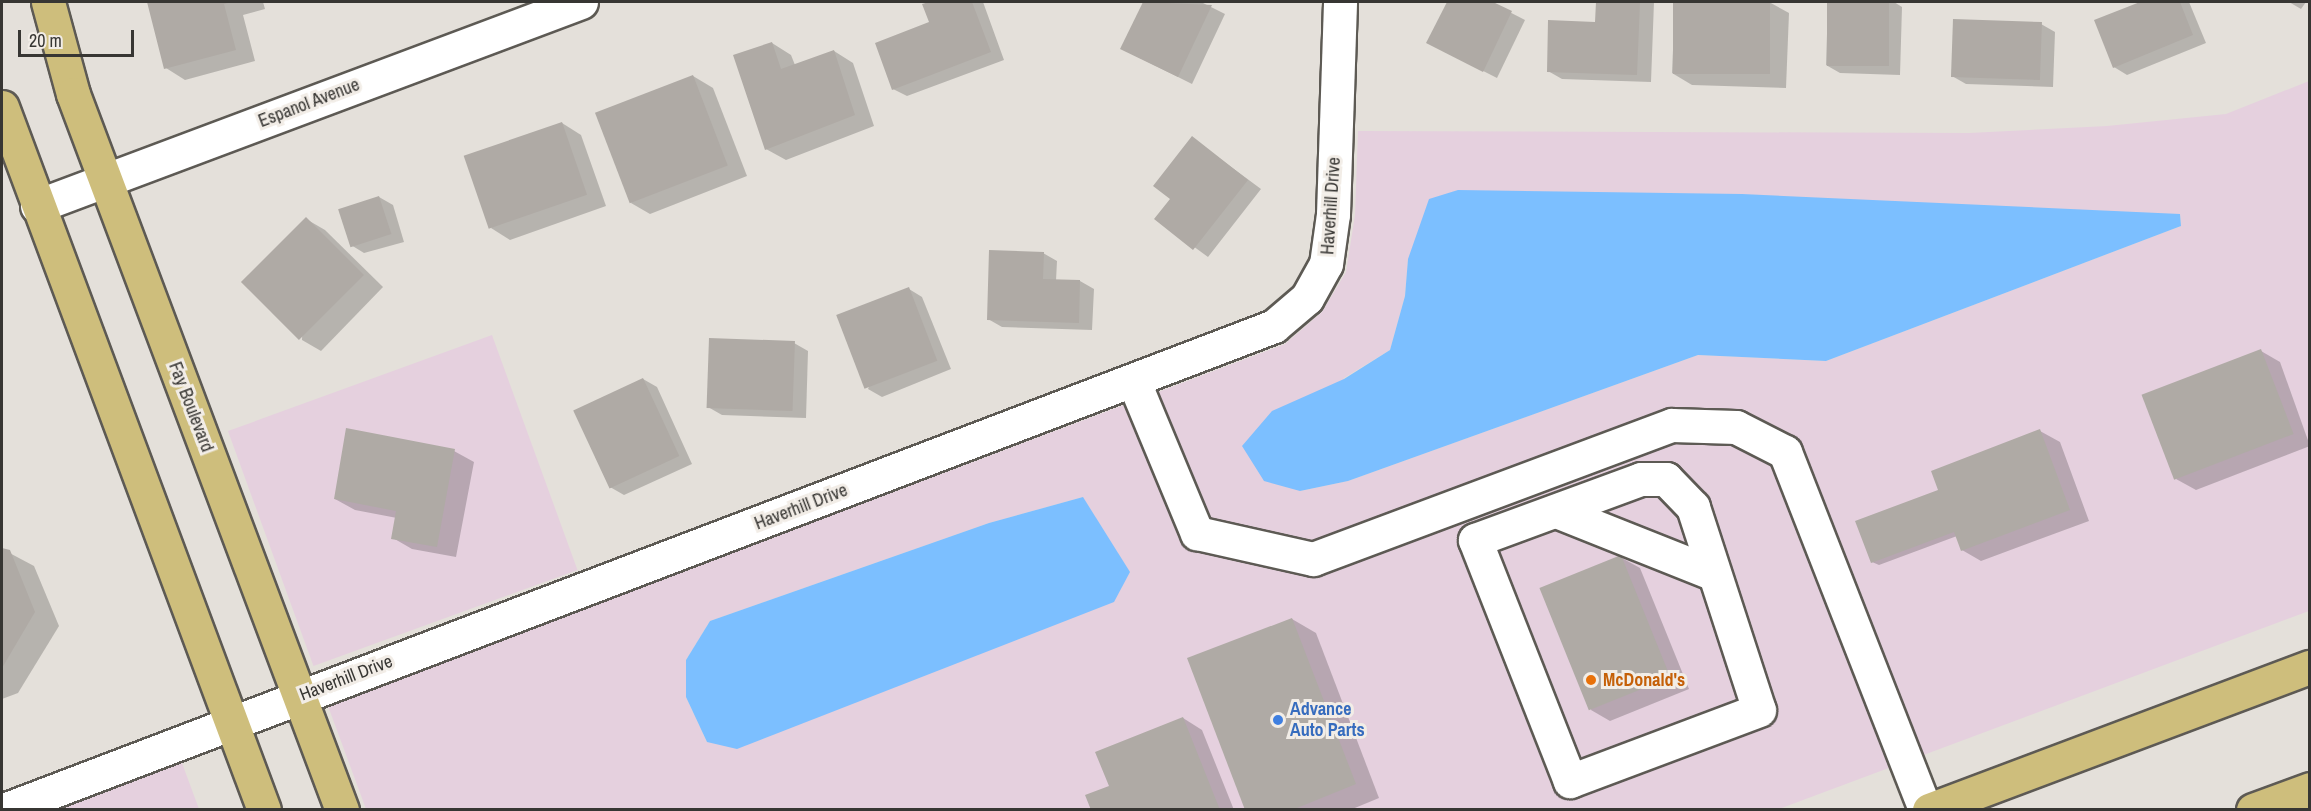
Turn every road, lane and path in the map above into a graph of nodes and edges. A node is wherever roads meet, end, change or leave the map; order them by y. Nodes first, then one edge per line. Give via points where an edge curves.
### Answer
1 (48, 2) edge
2 (581, 2) edge
3 (1340, 2) edge
4 (2, 106) edge
5 (105, 179) junction
6 (37, 206) junction
7 (1134, 382) junction
8 (1640, 437) junction
9 (1653, 479) junction
10 (1556, 511) junction
11 (1714, 573) junction
12 (2310, 667) edge
13 (300, 695) junction
14 (232, 723) junction
15 (2310, 789) edge
16 (4, 810) edge
17 (264, 810) edge
18 (342, 810) edge
19 (1925, 810) edge
20 (1929, 810) edge
21 (2253, 810) edge

1 - 5 main road, Fay Boulevard via 73,94
2 - 5 street, Espanol Avenue
3 - 7 street, Haverhill Drive via 1333,214 1326,264 1307,298 1274,326
4 - 6 main road
5 - 6 street, Espanol Avenue
5 - 13 main road, Fay Boulevard
6 - 14 main road
7 - 8 street via 1197,533 1313,560
7 - 13 street, Haverhill Drive
8 - 9 street
8 - 19 street via 1672,425 1736,427 1785,452
9 - 10 street
9 - 11 street via 1666,479 1693,507
10 - 11 street
10 - 11 street via 1475,540 1570,781 1759,710
12 - 20 main road
13 - 14 street, Haverhill Drive
13 - 18 main road, Fay Boulevard
14 - 16 street, Haverhill Drive
14 - 17 main road
15 - 21 main road

